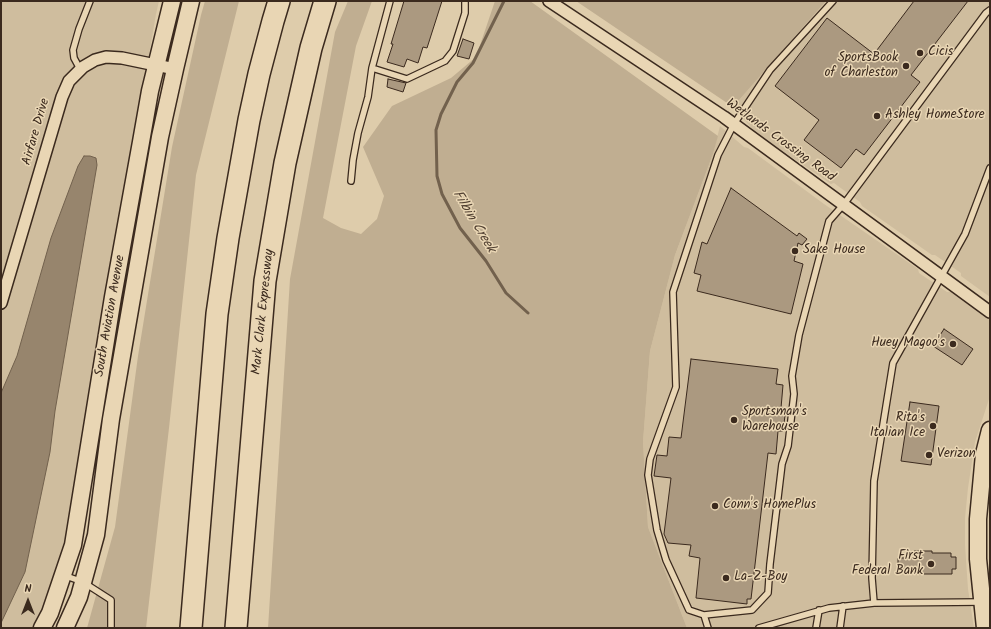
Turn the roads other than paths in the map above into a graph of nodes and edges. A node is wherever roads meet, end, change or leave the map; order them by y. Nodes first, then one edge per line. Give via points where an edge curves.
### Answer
1 (90, 1) edge
2 (172, 1) edge
3 (191, 1) edge
4 (279, 1) edge
5 (325, 1) edge
6 (390, 1) edge
7 (465, 1) edge
8 (549, 1) edge
9 (833, 1) edge
10 (990, 10) edge
11 (156, 66) junction
12 (372, 68) junction
13 (80, 69) junction
14 (175, 69) junction
15 (734, 124) junction
16 (990, 168) edge
17 (351, 181) dead end
18 (844, 204) junction
19 (941, 276) junction
20 (1, 303) edge
21 (990, 312) edge
22 (261, 321) junction
23 (990, 430) edge
24 (203, 481) junction
25 (63, 575) junction
26 (83, 582) junction
27 (987, 601) edge
28 (874, 603) junction
29 (843, 606) junction
30 (819, 610) junction
31 (704, 615) junction
32 (42, 628) edge
33 (65, 628) edge
34 (111, 628) edge
35 (185, 628) edge
36 (191, 628) edge
37 (236, 628) edge
38 (246, 628) edge
39 (708, 628) edge
40 (759, 628) edge
41 (816, 628) edge
42 (840, 628) edge
43 (985, 628) edge

1 - 13 lane via 73,50
2 - 11 street, South Aviation Avenue
3 - 14 street, South Aviation Avenue
4 - 24 highway via 251,112 228,238 217,314
5 - 22 highway, Mark Clark Expressway via 311,48 285,163 265,281
6 - 12 lane
7 - 12 lane via 465,12 453,51 445,61 407,79
8 - 15 street, Wetlands Crossing Road
9 - 15 lane via 770,70
10 - 18 lane
11 - 13 street, Airfare Drive via 111,57 95,60
11 - 14 street, Airfare Drive
11 - 25 street, South Aviation Avenue via 113,297 73,545
12 - 17 lane
13 - 20 street, Airfare Drive via 69,81 62,97
14 - 26 street, South Aviation Avenue via 160,137 111,419 96,535
15 - 18 street, Wetlands Crossing Road
15 - 31 lane via 718,155 673,292 676,387 656,437 648,475 657,530 666,560 689,610
16 - 19 lane via 965,234
18 - 19 street, Wetlands Crossing Road
18 - 31 lane via 829,221 799,335 792,376 794,394 788,446 782,464 768,593 752,610
19 - 21 street, Wetlands Crossing Road
19 - 28 lane via 893,364 874,481
22 - 37 highway, Mark Clark Expressway
22 - 38 highway
23 - 27 street via 984,454 978,519 978,559
24 - 35 highway
24 - 36 highway
25 - 26 lane
25 - 32 street, South Aviation Avenue
26 - 33 street, South Aviation Avenue
26 - 34 lane via 111,600
27 - 28 lane
27 - 43 street
28 - 29 lane
29 - 30 lane
29 - 42 lane
30 - 40 lane
30 - 41 lane
31 - 39 lane

